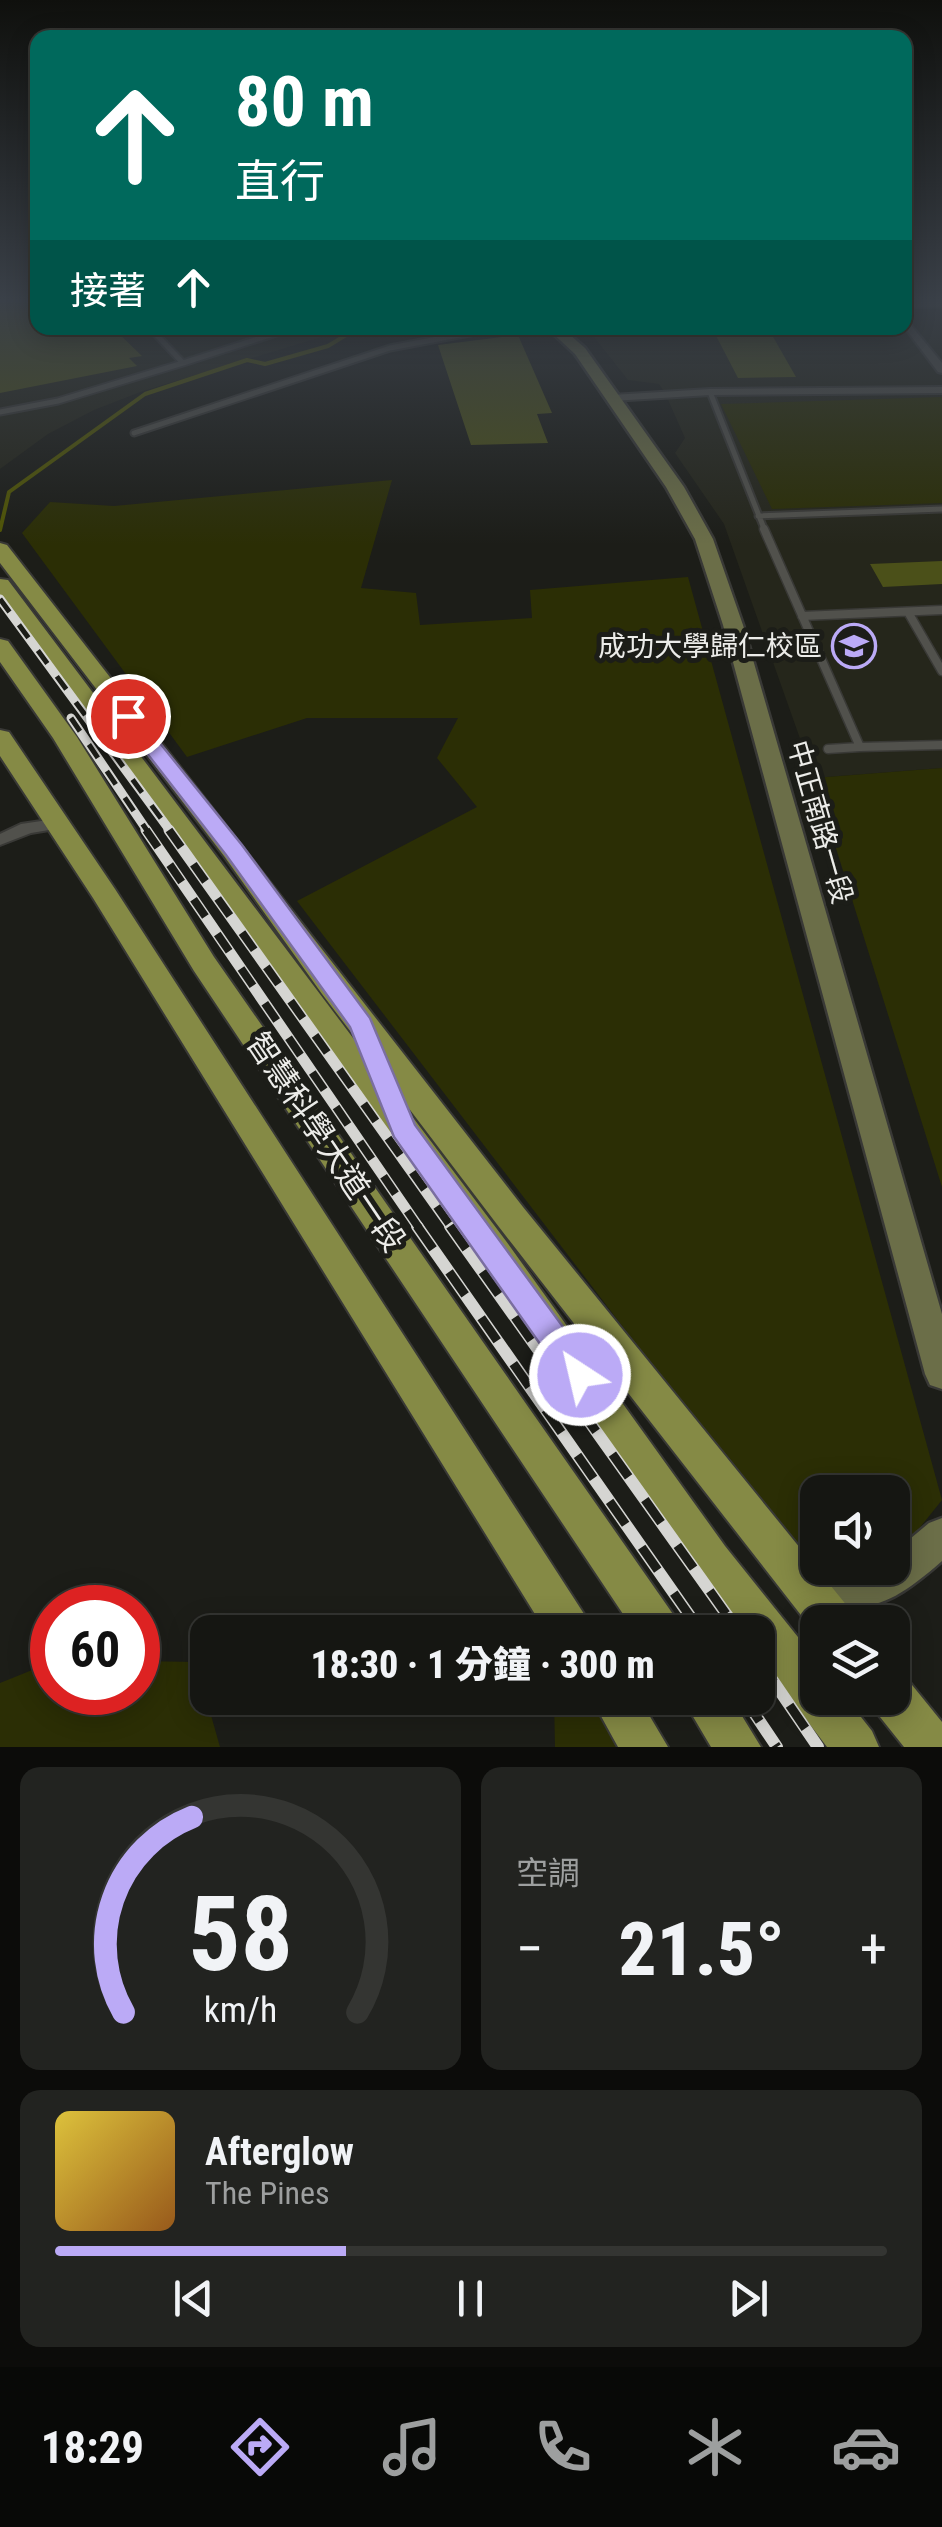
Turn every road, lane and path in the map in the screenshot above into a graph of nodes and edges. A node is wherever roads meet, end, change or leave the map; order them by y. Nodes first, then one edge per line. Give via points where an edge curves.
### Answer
1 (120, 382) edge
2 (289, 382) edge
3 (601, 382) edge
4 (942, 390) edge
5 (710, 392) junction
6 (612, 398) junction
7 (0, 412) edge
8 (134, 433) dead end
9 (942, 509) edge
10 (758, 516) junction
11 (1, 562) edge
12 (942, 610) edge
13 (908, 612) junction
14 (802, 616) junction
15 (0, 646) edge
16 (942, 671) edge
17 (0, 737) edge
18 (942, 745) edge
19 (860, 747) junction
20 (828, 749) dead end
21 (55, 824) junction
22 (0, 840) edge
23 (361, 1024) junction
24 (403, 1129) junction
25 (942, 1374) edge
26 (942, 1536) edge
27 (795, 1574) junction
28 (820, 1605) edge
29 (561, 1615) edge
30 (648, 1615) edge
31 (625, 1715) edge
32 (716, 1715) edge
33 (907, 1715) edge
34 (646, 1747) edge
35 (738, 1747) edge
36 (856, 1747) edge
37 (933, 1747) edge

1 - 7 lane
2 - 8 lane
3 - 6 street, 中正南路一段
4 - 5 street
5 - 6 street
5 - 10 lane
6 - 25 street, 中正南路一段 via 704,539
9 - 10 lane
10 - 14 lane
11 - 23 main road via 234,850
11 - 24 main road
12 - 13 lane
13 - 14 lane
13 - 16 lane
14 - 19 lane
15 - 30 main road, 智慧科學大道一段 via 65,736 204,964
17 - 21 main road, 智慧科學大道一段
18 - 19 lane
19 - 20 lane
21 - 22 street
21 - 29 main road, 智慧科學大道一段
23 - 24 main road
23 - 27 main road
24 - 36 main road via 710,1561
26 - 27 street via 890,1581 850,1590
27 - 28 main road
31 - 34 main road
32 - 35 main road
33 - 37 main road

